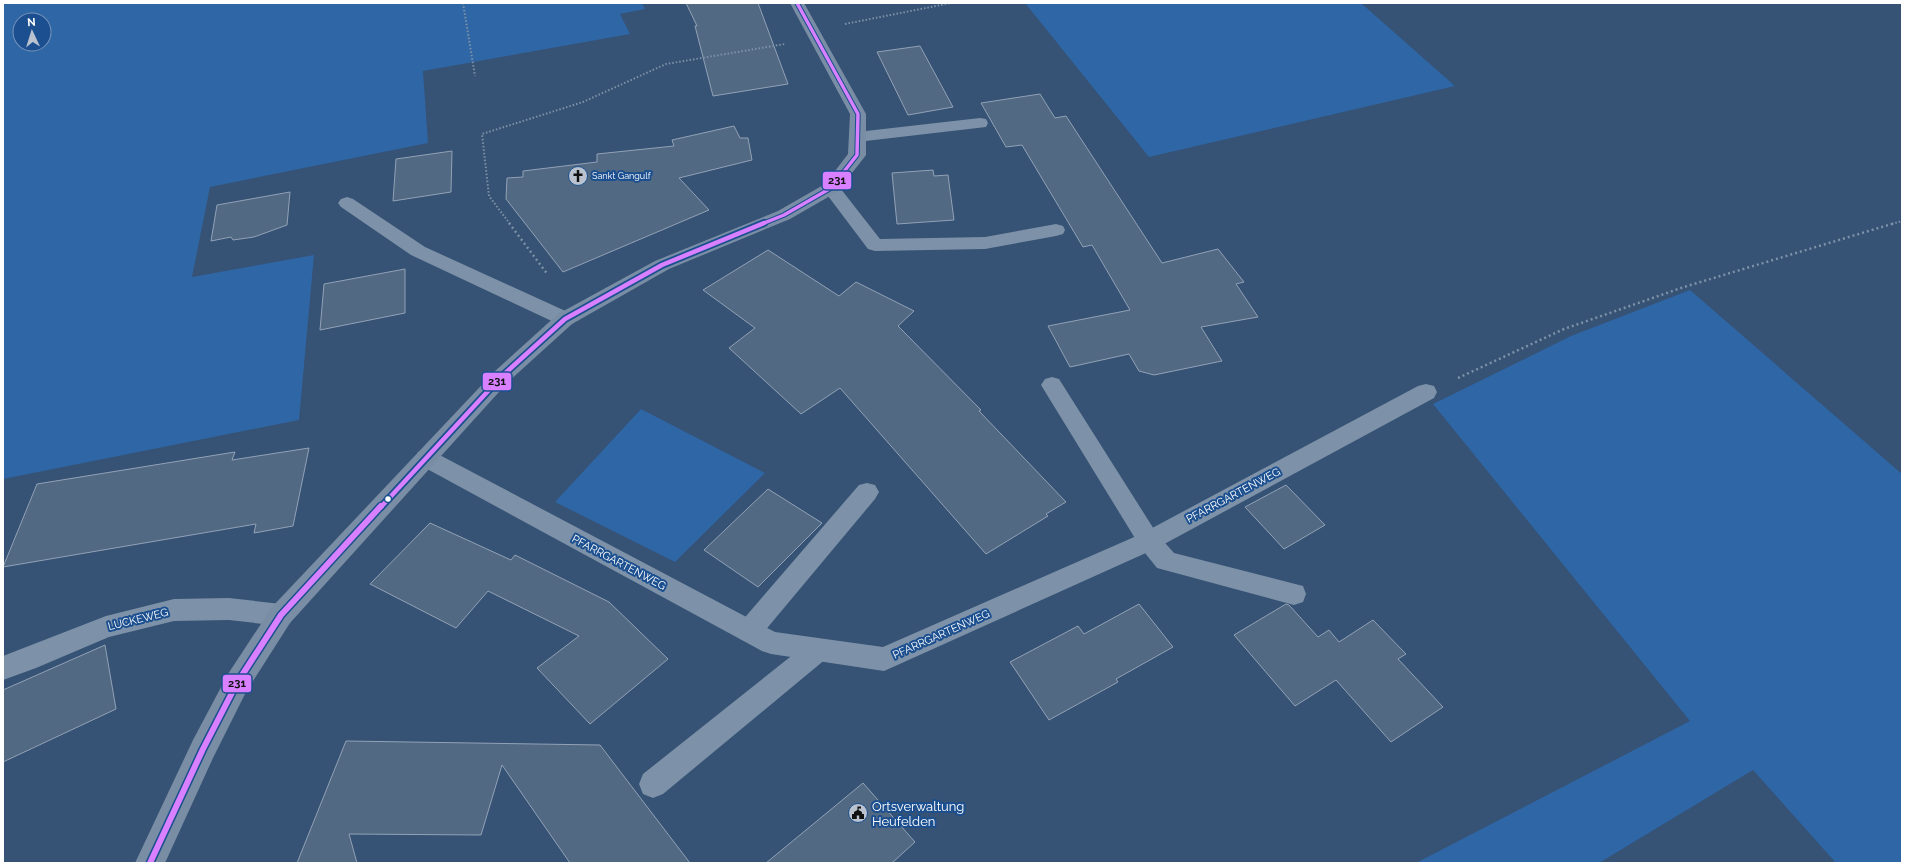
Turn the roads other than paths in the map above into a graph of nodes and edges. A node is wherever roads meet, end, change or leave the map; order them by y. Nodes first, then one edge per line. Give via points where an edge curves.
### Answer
1 (797, 3) edge
2 (980, 123) dead end
3 (857, 137) junction
4 (831, 188) junction
5 (347, 203) dead end
6 (1056, 230) dead end
7 (572, 315) junction
8 (1052, 385) dead end
9 (1426, 392) road end
10 (426, 458) junction
11 (867, 492) dead end
12 (1148, 541) junction
13 (1294, 594) dead end
14 (281, 614) junction
15 (749, 631) junction
16 (818, 650) junction
17 (3, 668) edge
18 (653, 784) dead end
19 (150, 863) edge

1 - 3 street via 858,114
2 - 3 street
3 - 4 street via 857,155
4 - 6 street via 875,245 985,243
4 - 7 street via 784,215 662,265
5 - 7 street via 418,251
7 - 10 street via 501,377
8 - 12 street
9 - 12 street, PFARRGARTENWEG
10 - 14 street
10 - 15 street, PFARRGARTENWEG
11 - 15 street
12 - 13 street via 1166,561
12 - 16 street, PFARRGARTENWEG via 884,659
14 - 17 street, LUCKEWEG via 229,609 174,610 106,627
14 - 19 street via 237,683
15 - 16 street, PFARRGARTENWEG via 771,643
16 - 18 street

